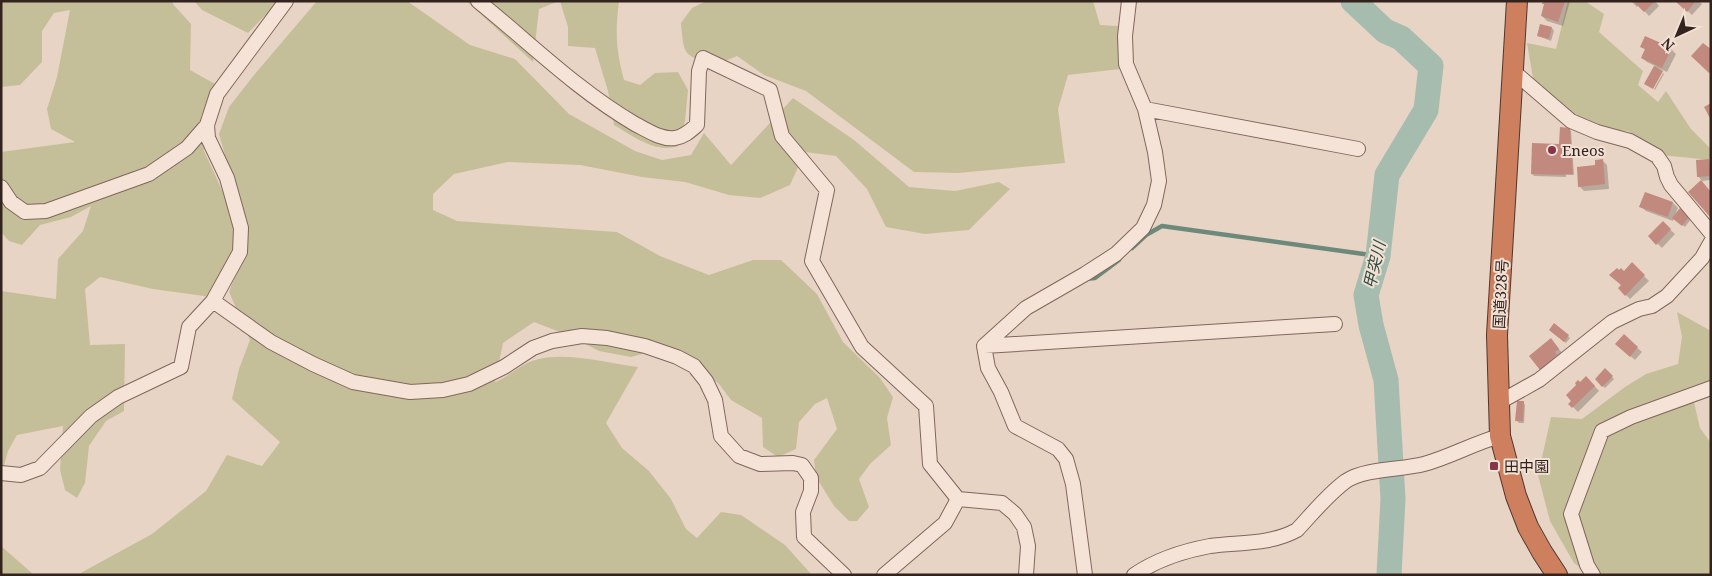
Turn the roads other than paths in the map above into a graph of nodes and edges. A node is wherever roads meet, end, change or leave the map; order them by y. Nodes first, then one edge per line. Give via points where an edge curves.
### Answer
1 (286, 1) edge
2 (478, 1) edge
3 (1129, 1) edge
4 (1517, 1) edge
5 (1513, 71) junction
6 (1145, 109) junction
7 (207, 125) junction
8 (1358, 149) dead end
9 (1, 187) edge
10 (1711, 233) edge
11 (1711, 242) edge
12 (212, 301) junction
13 (1335, 324) dead end
14 (984, 346) junction
15 (1711, 388) edge
16 (1498, 403) junction
17 (1500, 436) junction
18 (1, 473) edge
19 (958, 499) junction
20 (844, 575) edge
21 (884, 575) edge
22 (1026, 575) edge
23 (1085, 575) edge
24 (1134, 575) edge
25 (1557, 575) edge
26 (1593, 575) edge

1 - 7 street via 217,94
2 - 19 street via 601,103 654,134 673,138 684,136 697,125 699,71 703,58 770,90 782,136 827,190 812,261 862,347 926,406 930,464
3 - 6 street via 1126,64
4 - 5 highway, 国道328号
5 - 10 street via 1572,121 1630,141 1657,156 1671,185
5 - 16 highway, 国道328号 via 1497,335
6 - 8 street
6 - 14 street via 1159,181 1154,205 1143,228 1116,254 1026,308
7 - 9 street via 187,148 149,174 46,211 25,212 11,202
7 - 12 street via 208,138 227,178 242,228 240,252
11 - 16 street via 1702,258 1667,296 1652,306 1612,322 1539,380
12 - 18 street via 189,327 181,367 118,397 91,416 40,468 21,475
12 - 20 street via 271,342 313,364 353,382 410,392 469,384 533,348 582,336 645,346 677,357 694,366 706,382 714,400 721,436 739,456 760,464 802,465 811,478 811,491 803,512 804,537
13 - 14 street
14 - 23 street via 988,368 1015,426 1058,449 1066,459 1073,484
15 - 26 street via 1602,431 1571,514
16 - 17 highway, 国道328号
17 - 24 street via 1427,463 1361,474 1347,480 1288,535 1267,541 1201,548 1150,564
17 - 25 highway, 国道328号 via 1528,527
19 - 21 street via 945,523
19 - 22 street via 1002,502 1015,514 1024,528 1028,546

